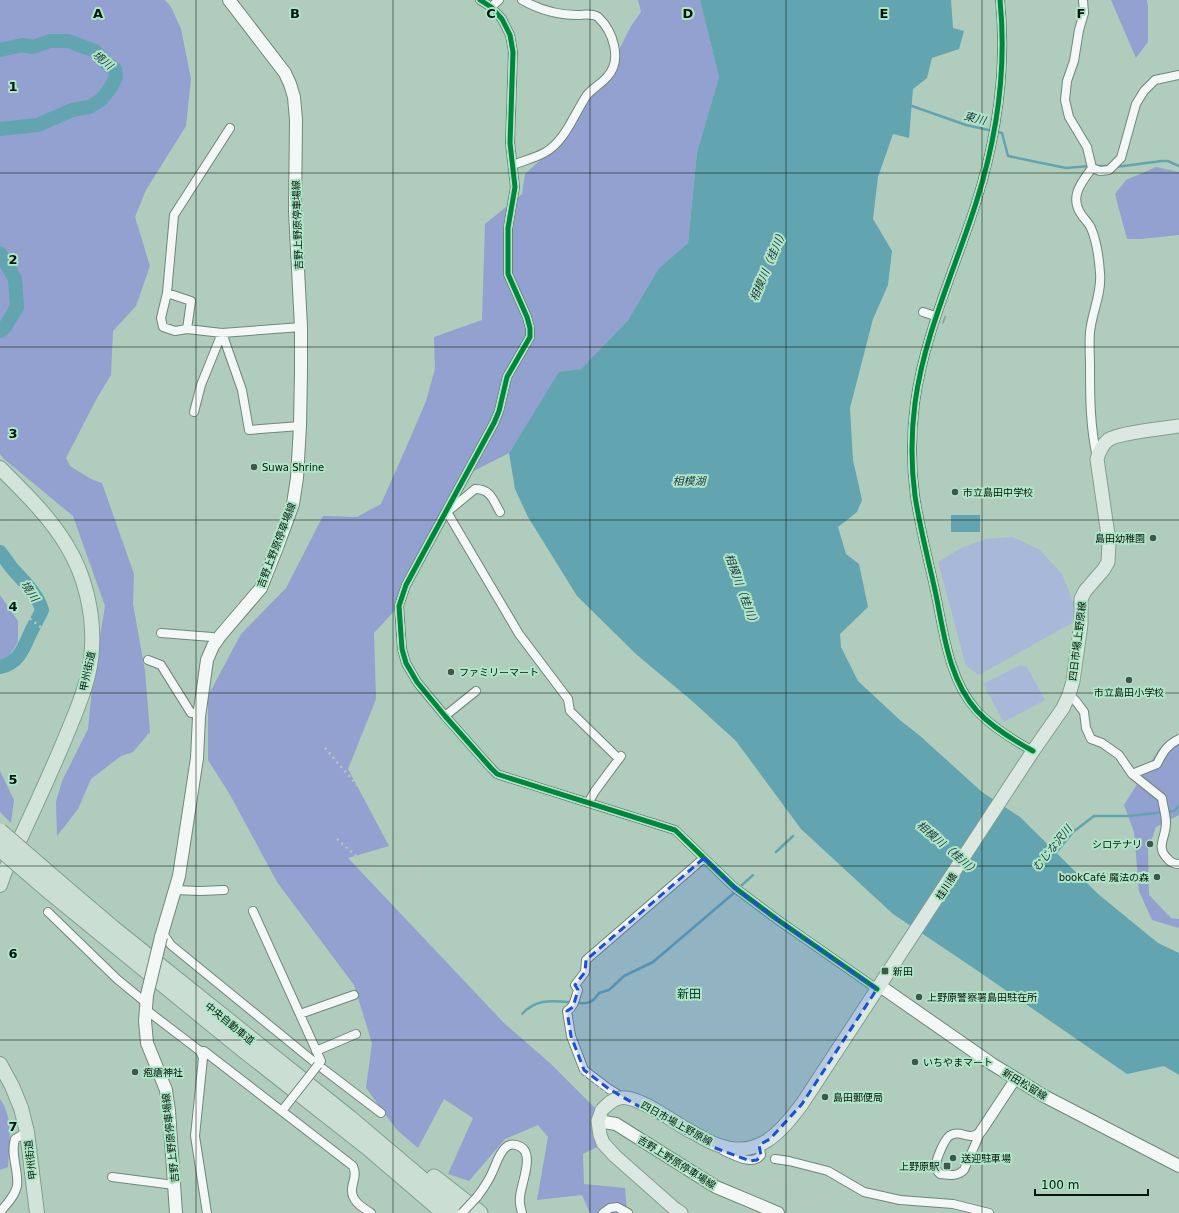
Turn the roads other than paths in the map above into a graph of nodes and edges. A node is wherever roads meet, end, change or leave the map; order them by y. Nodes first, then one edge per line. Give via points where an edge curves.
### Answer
1 (229, 0) edge
2 (480, 0) edge
3 (499, 0) edge
4 (522, 0) edge
5 (1000, 0) edge
6 (1083, 0) edge
7 (491, 7) junction
8 (1179, 75) edge
9 (230, 128) dead end
10 (513, 165) junction
11 (1092, 168) junction
12 (167, 293) junction
13 (923, 312) dead end
14 (932, 315) tunnel mouth
15 (301, 327) junction
16 (187, 329) junction
17 (222, 333) junction
18 (194, 412) dead end
19 (300, 426) junction
20 (1179, 426) edge
21 (1097, 459) junction
22 (0, 468) edge
23 (447, 512) junction
24 (500, 512) dead end
25 (162, 633) dead end
26 (216, 641) junction
27 (148, 660) dead end
28 (476, 691) dead end
29 (1069, 695) junction
30 (199, 713) junction
31 (445, 716) junction
32 (1179, 739) edge
33 (1033, 751) junction
34 (1021, 770) joint
35 (1132, 774) junction
36 (588, 803) junction
37 (0, 831) edge
38 (0, 849) edge
39 (704, 858) junction
40 (1179, 864) edge
41 (0, 885) edge
42 (55, 888) junction
43 (175, 890) junction
44 (224, 890) dead end
45 (254, 910) dead end
46 (48, 912) dead end
47 (162, 935) junction
48 (896, 961) joint
49 (879, 987) junction
50 (354, 995) dead end
51 (146, 1002) junction
52 (300, 1014) junction
53 (356, 1034) dead end
54 (316, 1051) junction
55 (200, 1052) junction
56 (0, 1064) edge
57 (318, 1065) junction
58 (272, 1072) junction
59 (1016, 1078) junction
60 (283, 1108) junction
61 (381, 1113) dead end
62 (600, 1116) junction
63 (350, 1118) junction
64 (980, 1131) junction
65 (27, 1132) junction
66 (759, 1145) junction
67 (775, 1159) dead end
68 (1179, 1166) edge
69 (112, 1177) dead end
70 (174, 1185) junction
71 (0, 1212) edge
72 (37, 1213) edge
73 (176, 1213) edge
74 (207, 1213) edge
75 (371, 1213) edge
76 (429, 1213) edge
77 (444, 1213) edge
78 (462, 1213) edge
79 (480, 1213) edge
80 (522, 1213) edge
81 (603, 1213) edge
82 (628, 1213) edge
83 (681, 1213) edge
84 (778, 1213) edge
85 (990, 1213) edge

1 - 15 main road, 吉野上野原停車場線 via 273,56 285,74 294,97 295,211
2 - 7 street
3 - 7 street
4 - 10 street via 542,9 597,17 606,27 616,52 608,77 592,89 558,141 545,153
5 - 33 street via 1002,71 994,137 976,204 920,370 913,417 912,462 915,496 952,666 977,712 994,727
6 - 11 street via 1084,13 1074,62 1067,81 1065,100 1069,117 1087,147
7 - 10 street via 502,19 510,35 513,52 510,143
8 - 11 street via 1155,80 1144,90 1136,104 1121,158 1110,170 1100,171
9 - 12 street via 174,216
10 - 23 street via 515,186 508,228 508,274 527,317 530,337 507,377 494,423
11 - 21 street via 1080,184 1076,204 1090,226 1096,243 1100,272 1101,285 1090,332 1090,394
12 - 16 street via 191,301
12 - 16 street via 161,318 164,328 175,331
13 - 14 street
15 - 17 street
15 - 19 main road, 吉野上野原停車場線
16 - 17 street
17 - 18 street via 201,385
17 - 19 street via 242,390 249,430
19 - 26 main road, 吉野上野原停車場線 via 293,504 278,545 261,588
20 - 21 main road via 1112,438 1102,448
21 - 29 main road, 四日市場上野原線 via 1109,552 1108,562 1081,599 1080,630
22 - 41 highway, 甲州街道 via 52,524 77,565 90,609 92,643 83,694
23 - 24 street via 475,489 482,489 488,492
23 - 31 street via 406,585 399,606 402,649 406,663 417,682
23 - 36 street via 520,634 568,699 570,711 608,750 620,758
25 - 26 street via 212,637
26 - 30 main road, 吉野上野原停車場線 via 207,660
27 - 30 street via 161,665 191,713
28 - 31 street
29 - 33 main road, 四日市場上野原線 via 1060,714
29 - 35 street via 1084,712 1086,728 1091,739 1119,755
30 - 43 main road, 吉野上野原停車場線 via 197,758
31 - 36 street via 497,774
32 - 35 street via 1170,744 1157,764
33 - 34 main road, 四日市場上野原線
34 - 48 main road, 桂川橋
35 - 40 street via 1162,798 1166,824 1161,848 1170,861
36 - 39 street via 675,830
37 - 42 highway, 中央自動車道, bridge
38 - 42 highway, 中央自動車道, bridge
39 - 49 street via 734,887 778,920
39 - 66 street via 586,960 585,972 575,985 578,990 573,1007 567,1010 571,1036 584,1070 609,1089 660,1120 702,1143 750,1161 758,1160 761,1155
42 - 58 highway, 中央自動車道 via 231,1040
42 - 63 highway, 中央自動車道 via 113,928
43 - 44 street
43 - 47 main road, 吉野上野原停車場線
45 - 52 street
46 - 51 street
47 - 51 main road, 吉野上野原停車場線, bridge
47 - 57 street
48 - 49 main road, 四日市場上野原線
49 - 59 main road, 新田松留線
49 - 66 main road, 四日市場上野原線 via 786,1126
50 - 52 street
51 - 55 street
51 - 70 main road, 吉野上野原停車場線 via 147,1043 166,1090
52 - 54 street
53 - 54 street
54 - 57 street via 321,1061
55 - 60 street via 204,1051
55 - 74 street via 203,1058 195,1136
56 - 65 highway, 甲州街道 via 21,1108
57 - 60 street, bridge
57 - 61 street
58 - 76 highway
58 - 77 highway, 中央自動車道
59 - 64 street
59 - 68 main road, 新田松留線 via 1044,1096
60 - 75 street via 353,1166 354,1197 357,1203
62 - 66 main road, 四日市場上野原線, bridge via 613,1100 621,1097 632,1099 718,1145 738,1149
62 - 83 main road via 600,1135 603,1143
62 - 84 main road, 吉野上野原停車場線 via 716,1187
63 - 78 highway, 中央自動車道
63 - 79 highway via 431,1174
64 - 64 street via 964,1170 951,1176 940,1174 936,1170 945,1139 949,1135 956,1133 970,1137
65 - 71 street via 15,1139 13,1146 17,1184 13,1195
65 - 72 highway, 甲州街道
67 - 85 street via 828,1171 864,1192 900,1200 953,1204
69 - 70 street
70 - 73 main road, 吉野上野原停車場線
78 - 80 street, bridge via 477,1196 493,1173 501,1154 510,1144 523,1149 527,1156 528,1165 520,1196
81 - 82 street via 617,1207

